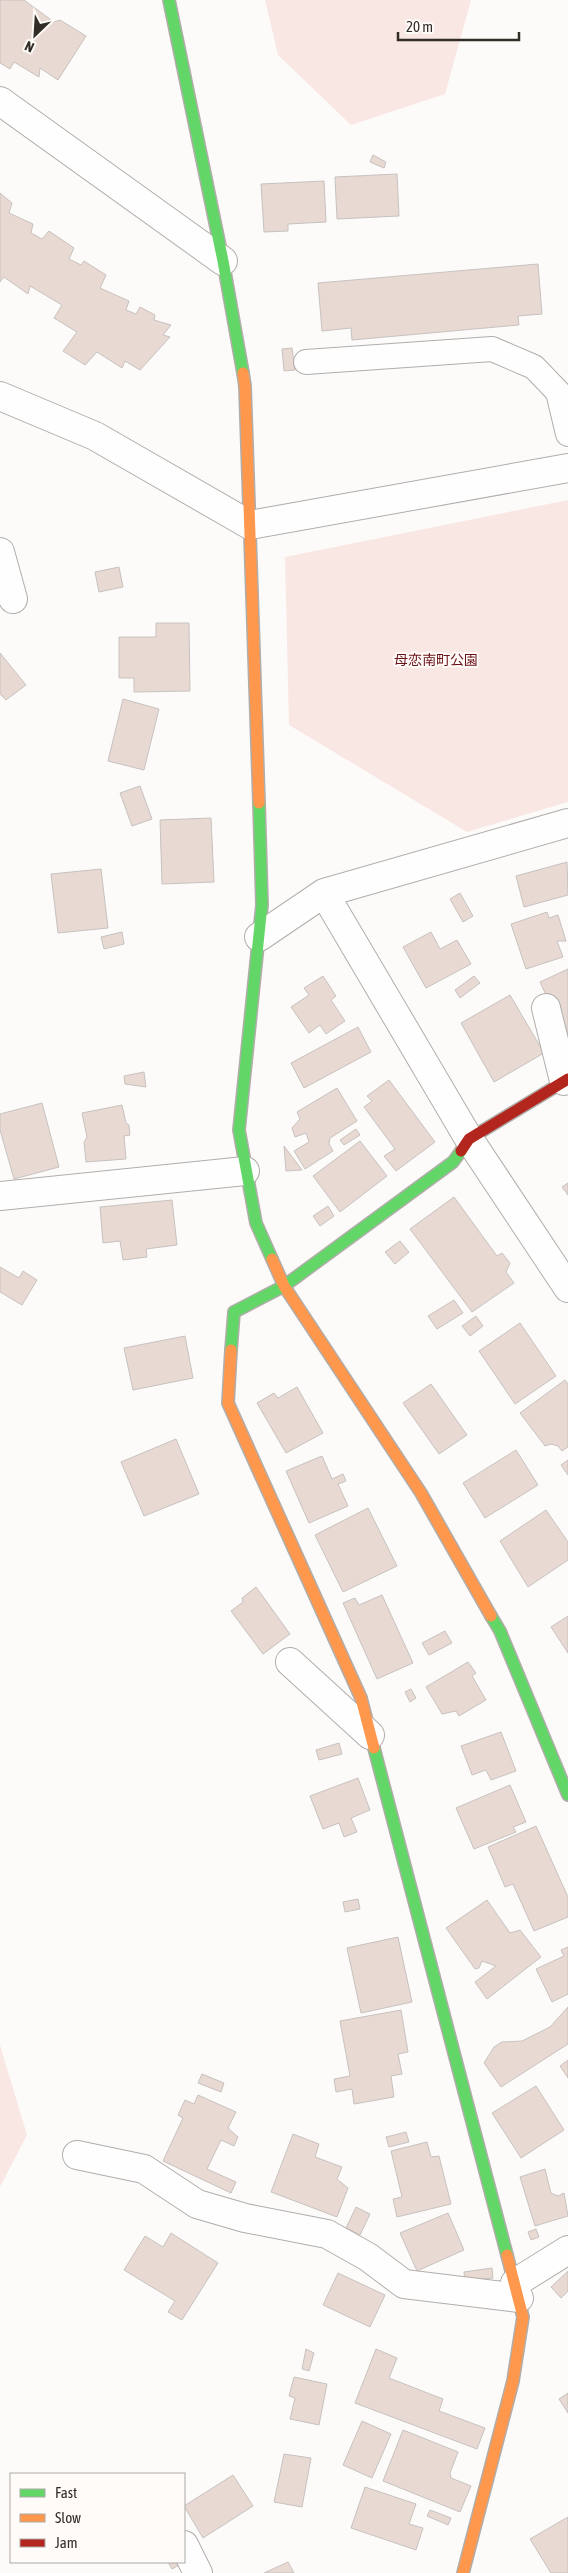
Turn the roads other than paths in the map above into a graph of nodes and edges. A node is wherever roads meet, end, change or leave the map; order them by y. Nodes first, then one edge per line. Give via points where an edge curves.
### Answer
1 (167, 2) edge
2 (0, 100) edge
3 (223, 261) junction
4 (306, 362) dead end
5 (0, 396) edge
6 (568, 434) edge
7 (568, 468) edge
8 (250, 526) junction
9 (0, 552) edge
10 (13, 599) dead end
11 (568, 823) edge
12 (324, 894) junction
13 (259, 937) junction
14 (546, 1008) dead end
15 (566, 1080) edge
16 (469, 1139) junction
17 (244, 1171) junction
18 (0, 1196) edge
19 (284, 1286) junction
20 (568, 1288) edge
21 (290, 1662) dead end
22 (370, 1735) junction
23 (568, 1795) edge
24 (77, 2155) dead end
25 (568, 2250) edge
26 (517, 2290) junction
27 (185, 2547) edge
28 (198, 2573) edge
29 (463, 2573) edge

1 - 3 street
2 - 3 street
3 - 8 street via 245,386
4 - 6 lane via 492,349 534,367 558,392
5 - 8 street via 95,436
7 - 8 street
8 - 13 street via 262,906
9 - 10 street
11 - 12 street
12 - 13 street
12 - 16 street
13 - 17 street via 239,1130
14 - 15 street
15 - 16 street
16 - 19 street via 453,1162
16 - 20 street
17 - 18 street
17 - 19 street via 256,1223
19 - 22 street via 234,1312 228,1403 361,1698
19 - 23 street via 421,1493 500,1631
21 - 22 street
22 - 26 street
24 - 26 street via 144,2169 197,2204 245,2218 327,2234 368,2257 404,2284
25 - 26 street
26 - 29 street via 523,2318 514,2381
27 - 28 street

